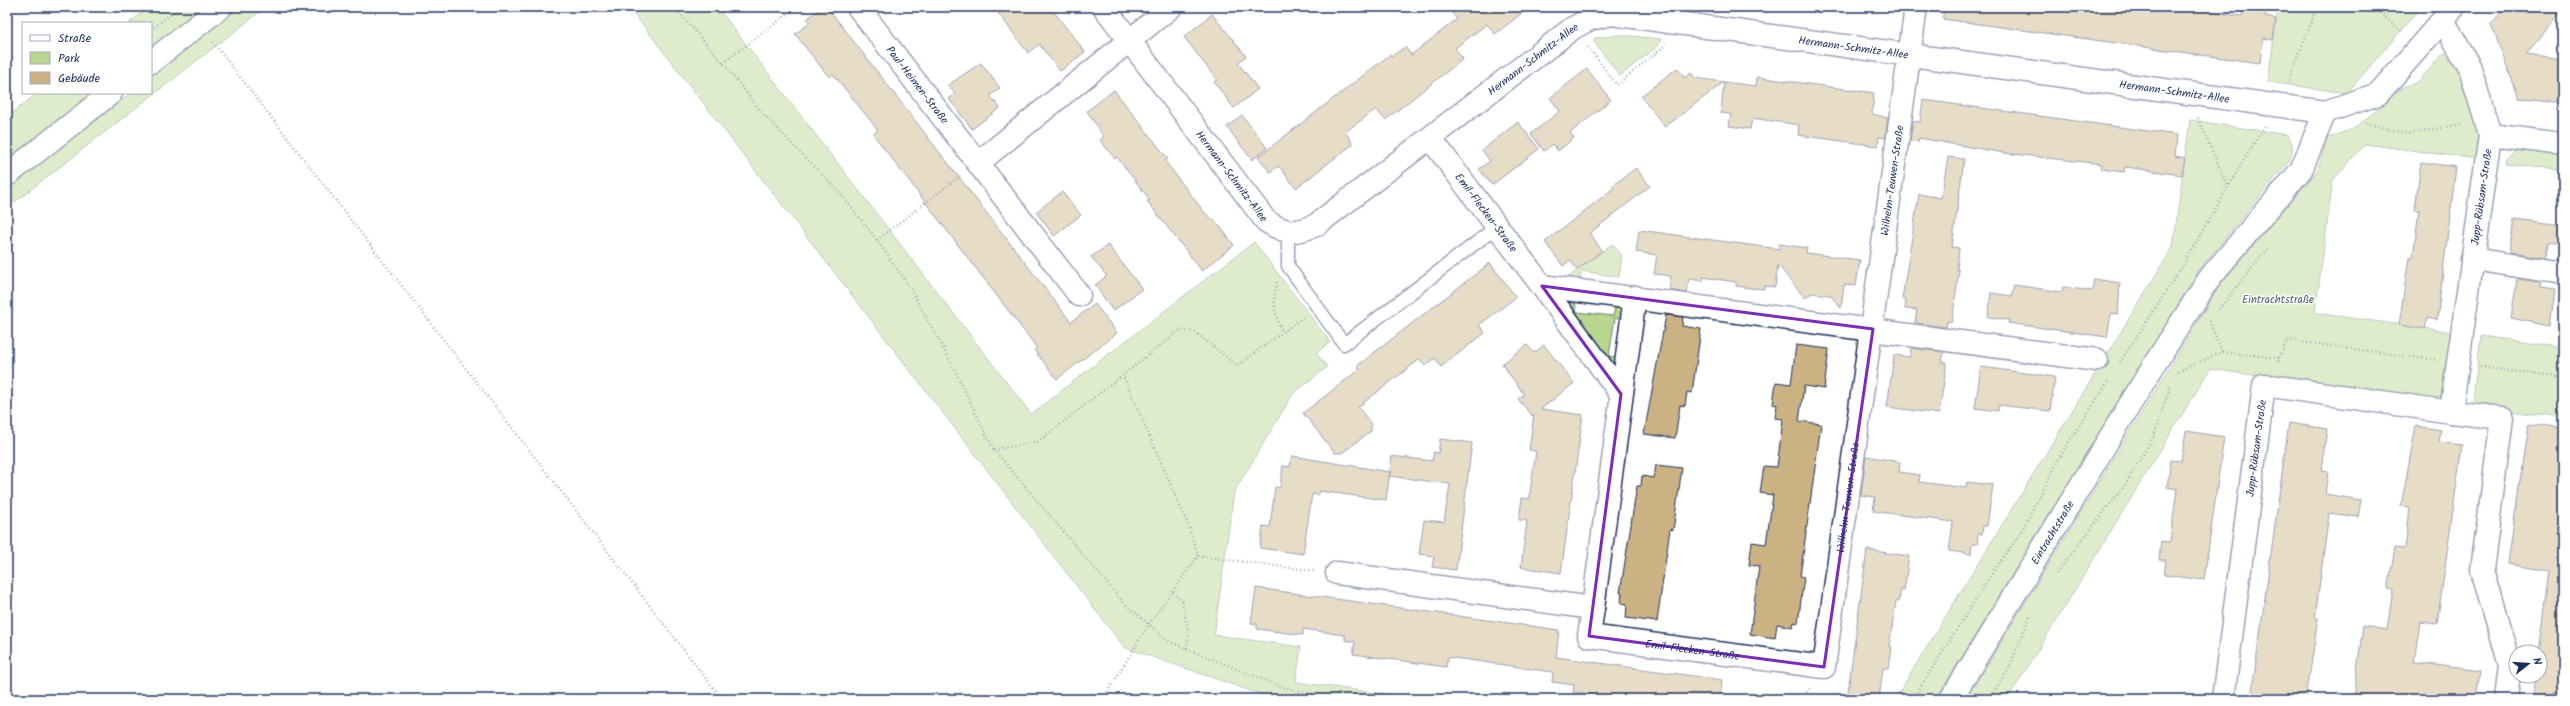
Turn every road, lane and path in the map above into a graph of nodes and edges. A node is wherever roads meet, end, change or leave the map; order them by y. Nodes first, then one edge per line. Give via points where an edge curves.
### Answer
1 (180, 7) edge
2 (221, 7) edge
3 (674, 7) edge
4 (797, 7) edge
5 (858, 7) edge
6 (1104, 7) edge
7 (1172, 7) edge
8 (1916, 7) edge
9 (2317, 7) edge
10 (2374, 7) edge
11 (2448, 13) edge
12 (1584, 18) edge
13 (1672, 23) junction
14 (199, 24) junction
15 (152, 29) edge
16 (1128, 40) junction
17 (2420, 48) junction
18 (1910, 56) junction
19 (152, 61) edge
20 (723, 63) junction
21 (110, 94) edge
22 (2188, 94) junction
23 (2278, 106) junction
24 (2325, 112) junction
25 (2363, 122) dead end
26 (2490, 135) junction
27 (1431, 138) junction
28 (2563, 144) edge
29 (978, 162) junction
30 (7, 175) edge
31 (2227, 186) junction
32 (1498, 226) junction
33 (1288, 231) junction
34 (877, 240) junction
35 (2272, 243) dead end
36 (2472, 259) junction
37 (1288, 266) junction
38 (2563, 273) edge
39 (1542, 286) junction
40 (1080, 295) dead end
41 (1635, 297) junction
42 (1317, 307) junction
43 (2209, 321) junction
44 (2205, 328) dead end
45 (1872, 329) junction
46 (1282, 332) junction
47 (2222, 352) junction
48 (2278, 358) junction
49 (2097, 360) dead end
50 (2457, 363) junction
51 (2118, 366) dead end
52 (2166, 366) junction
53 (2180, 366) dead end
54 (1123, 375) junction
55 (2563, 378) edge
56 (2110, 379) dead end
57 (2276, 387) junction
58 (1620, 394) junction
59 (2451, 412) junction
60 (994, 450) junction
61 (1198, 556) junction
62 (1337, 573) joint
63 (2055, 575) dead end
64 (1173, 592) junction
65 (1593, 608) junction
66 (2031, 614) dead end
67 (1149, 624) junction
68 (1186, 650) junction
69 (1824, 667) joint
70 (722, 699) edge
71 (1103, 699) edge
72 (1328, 699) edge
73 (1913, 699) edge
74 (1951, 699) edge
75 (1989, 699) edge
76 (2223, 699) edge
77 (2506, 699) edge

1 - 15 path
2 - 14 street
3 - 20 path
4 - 20 path
5 - 29 street, Paul-Heimen-Straße
6 - 16 street, Hermann-Schmitz-Allee
7 - 16 street
8 - 18 street, Wilhelm-Teuwen-Straße
9 - 23 path
10 - 17 path
11 - 17 street
11 - 26 street, Jupp-Rübsam-Straße via 2470,68
12 - 13 street, Hermann-Schmitz-Allee via 1612,14
12 - 13 path via 1617,85 1666,46
12 - 27 street, Hermann-Schmitz-Allee
13 - 18 street, Hermann-Schmitz-Allee
14 - 19 street
14 - 70 path
16 - 29 street
16 - 33 street, Hermann-Schmitz-Allee via 1266,221 1281,231
17 - 24 street via 2378,94
18 - 22 street, Hermann-Schmitz-Allee
18 - 45 street, Wilhelm-Teuwen-Straße
20 - 34 path via 763,114 840,193
21 - 30 street
22 - 23 street, Hermann-Schmitz-Allee
22 - 31 path
23 - 24 street, Hermann-Schmitz-Allee
23 - 31 path
24 - 52 street, Eintrachtstraße via 2301,170 2211,276
25 - 26 path via 2407,134 2478,124
26 - 28 street, Jupp-Rübsam-Straße
26 - 36 street, Jupp-Rübsam-Straße
27 - 32 street, Emil-Flecken-Straße
27 - 33 street, Hermann-Schmitz-Allee via 1316,226 1299,232
29 - 34 path
29 - 40 street, Paul-Heimen-Straße
31 - 51 path via 2192,250 2134,345
32 - 39 street, Emil-Flecken-Straße
32 - 42 lane via 1344,344
33 - 37 lane
34 - 60 path via 911,289
35 - 43 path
36 - 38 street, Jupp-Rübsam-Straße
36 - 50 street, Jupp-Rübsam-Straße
37 - 42 lane
37 - 46 path via 1277,281 1273,298 1275,314
39 - 41 street
39 - 58 street, Emil-Flecken-Straße
41 - 45 street
41 - 58 street, Emil-Flecken-Straße
42 - 46 path
43 - 44 path
43 - 47 path
45 - 49 street
45 - 69 street, Wilhelm-Teuwen-Straße
46 - 54 path via 1237,366 1195,332 1180,330
47 - 48 path
47 - 52 path
48 - 50 path via 2287,340
48 - 57 path
50 - 55 path
50 - 59 street, Jupp-Rübsam-Straße
52 - 53 path
52 - 63 path via 2154,436 2125,485
52 - 74 street, Eintrachtstraße
54 - 60 path via 1039,441
54 - 61 path via 1189,527
56 - 73 path via 2062,453 2019,536 1996,567
57 - 59 street, Jupp-Rübsam-Straße
57 - 76 street, Jupp-Rübsam-Straße via 2264,386
58 - 65 street, Emil-Flecken-Straße
59 - 77 street, Jupp-Rübsam-Straße via 2502,418 2482,570 2510,665
60 - 67 path via 1123,602
61 - 62 path
61 - 64 path
62 - 65 street
64 - 67 path
64 - 68 path via 1182,601 1189,635
65 - 69 street, Emil-Flecken-Straße via 1589,636
66 - 75 path via 2008,670
67 - 68 path via 1168,641
67 - 71 path
68 - 72 path via 1282,687

